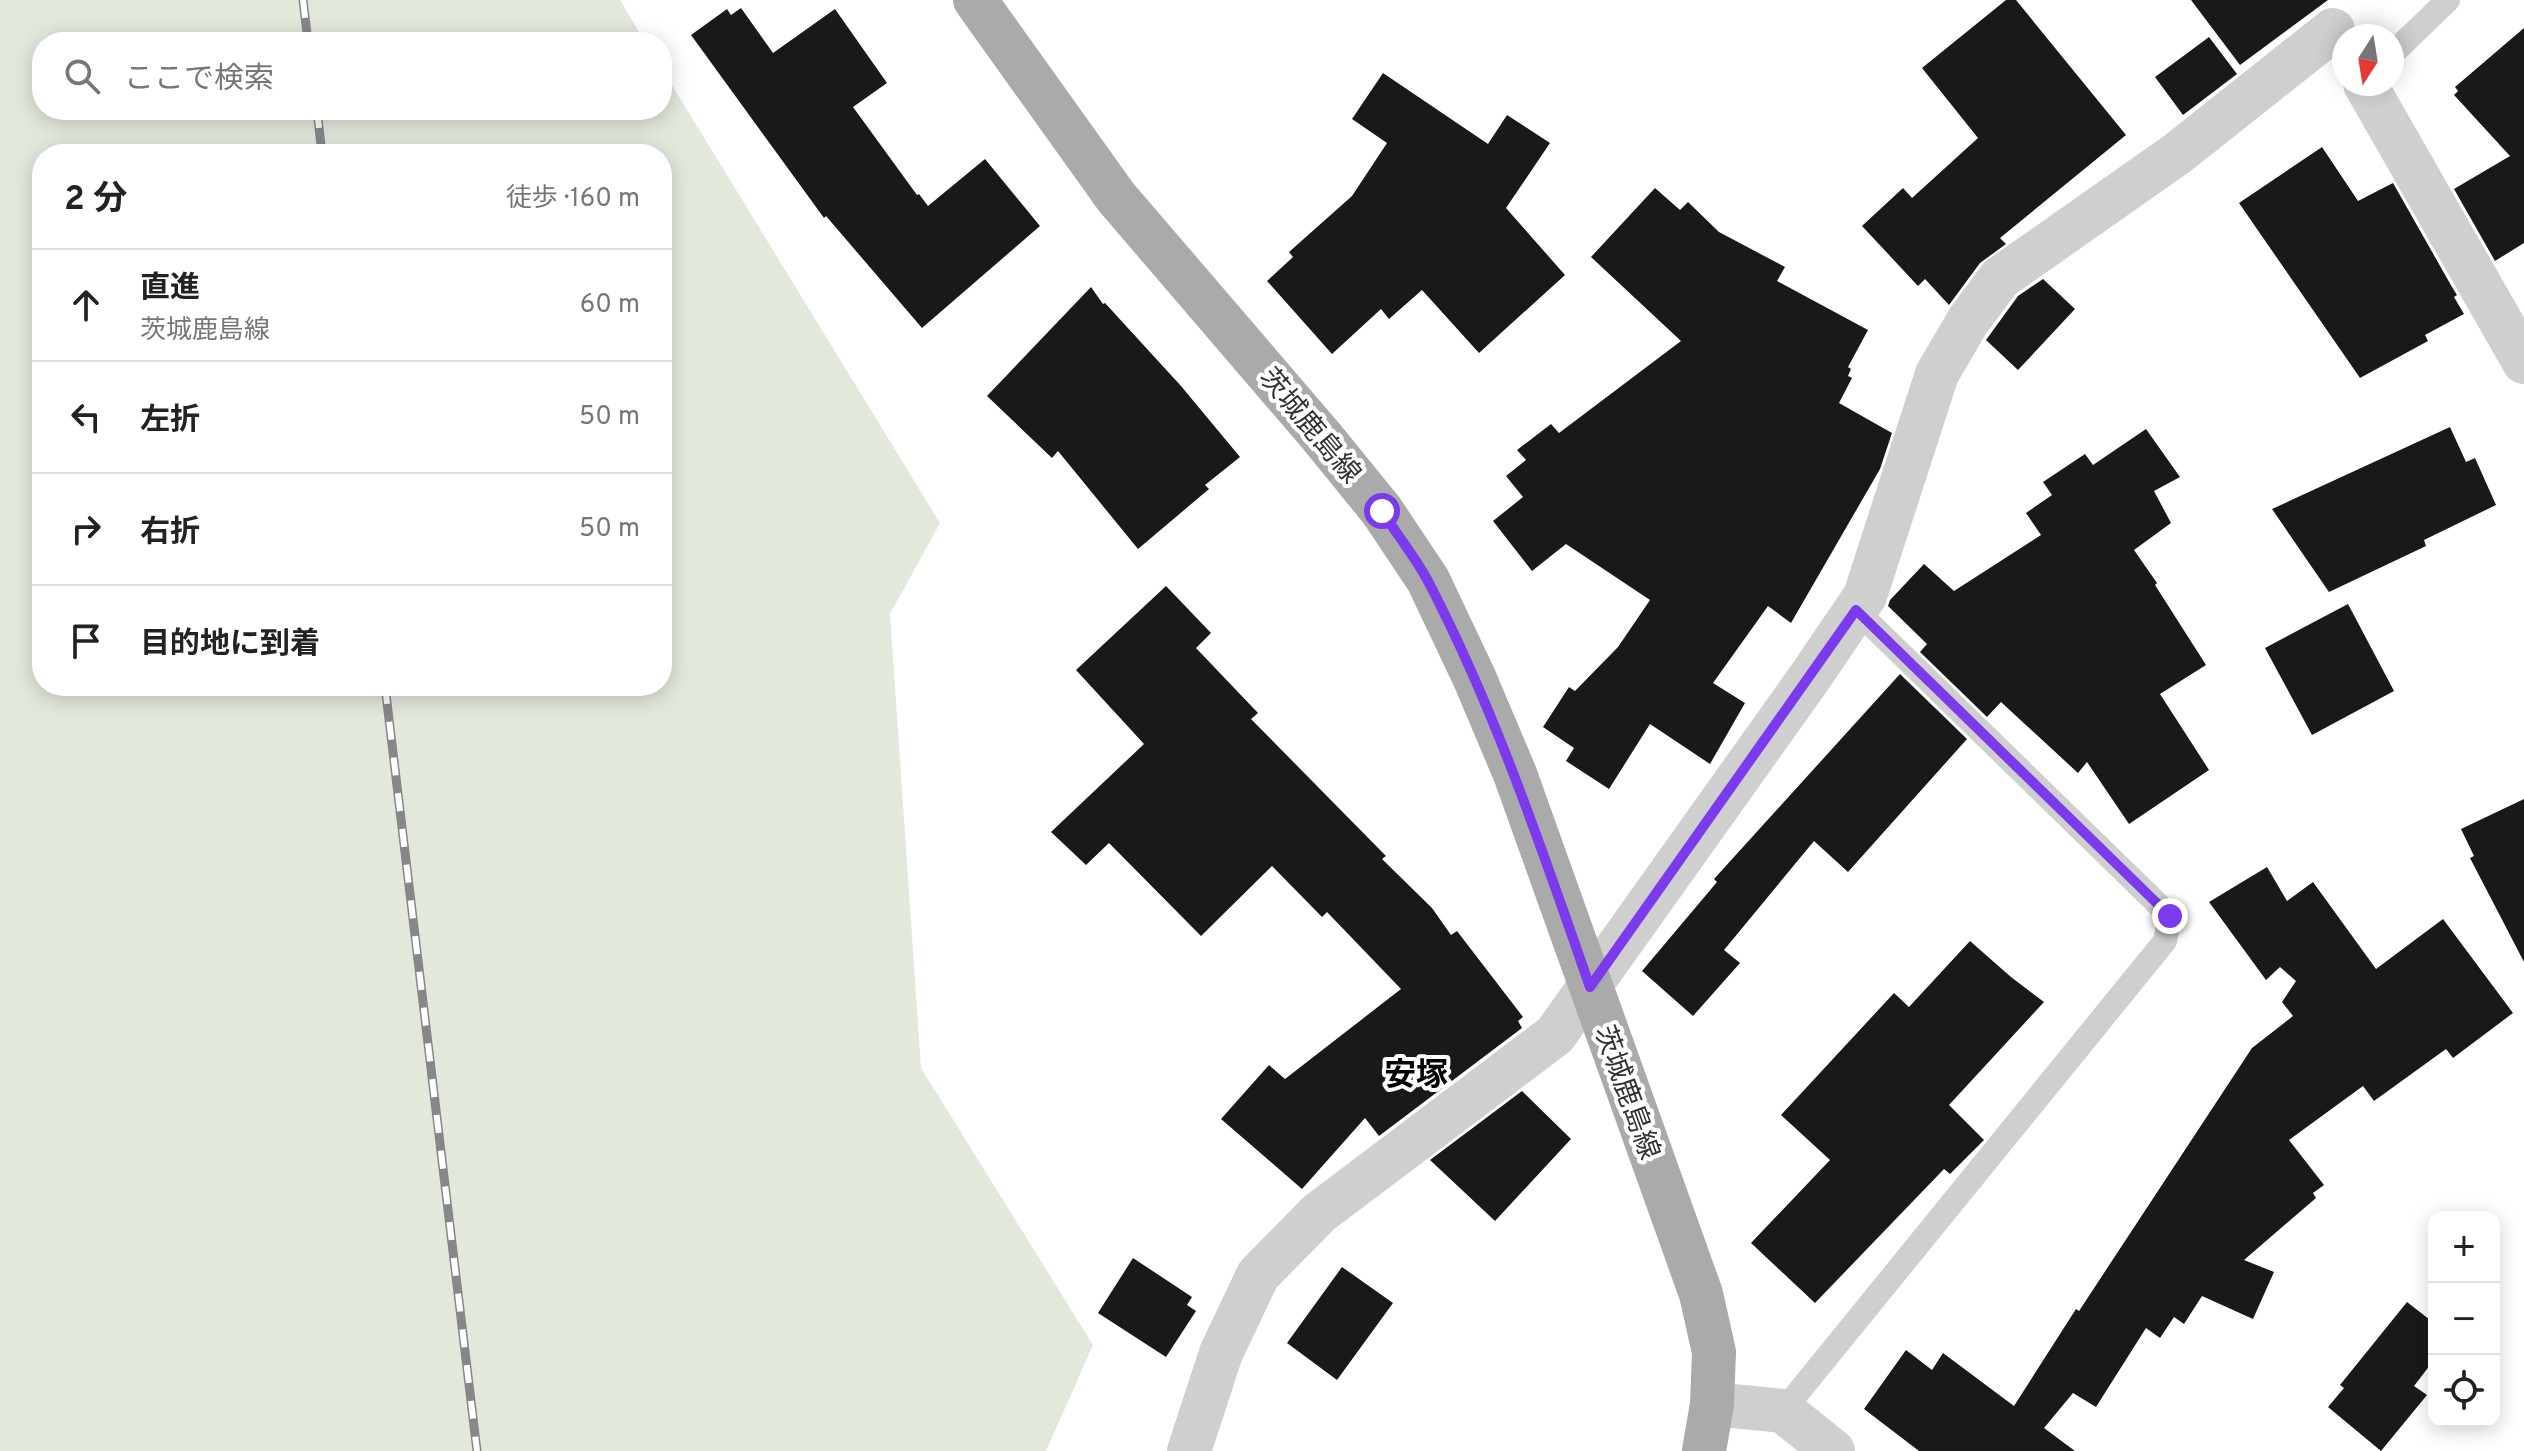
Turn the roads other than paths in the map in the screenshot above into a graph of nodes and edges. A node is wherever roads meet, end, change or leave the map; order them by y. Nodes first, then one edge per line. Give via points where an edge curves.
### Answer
1 (975, 0) edge
2 (2448, 0) edge
3 (2330, 26) edge
4 (2404, 42) edge
5 (2372, 96) edge
6 (2524, 362) edge
7 (1856, 610) junction
8 (1590, 987) junction
9 (1712, 1404) junction
10 (1783, 1411) junction
11 (1189, 1451) edge
12 (1704, 1451) edge
13 (1833, 1451) edge

1 - 8 main road, 茨城鹿島線 via 1116,197 1321,436 1382,511 1428,580 1515,774
2 - 4 lane
3 - 7 street via 2178,153 2000,278 1937,374
5 - 6 street
7 - 8 street
7 - 10 lane via 2170,916 2165,941
8 - 9 main road, 茨城鹿島線 via 1701,1294 1714,1352
8 - 11 street via 1555,1035 1319,1213 1258,1275 1221,1353
9 - 10 street
9 - 12 main road, 茨城鹿島線
10 - 13 street

